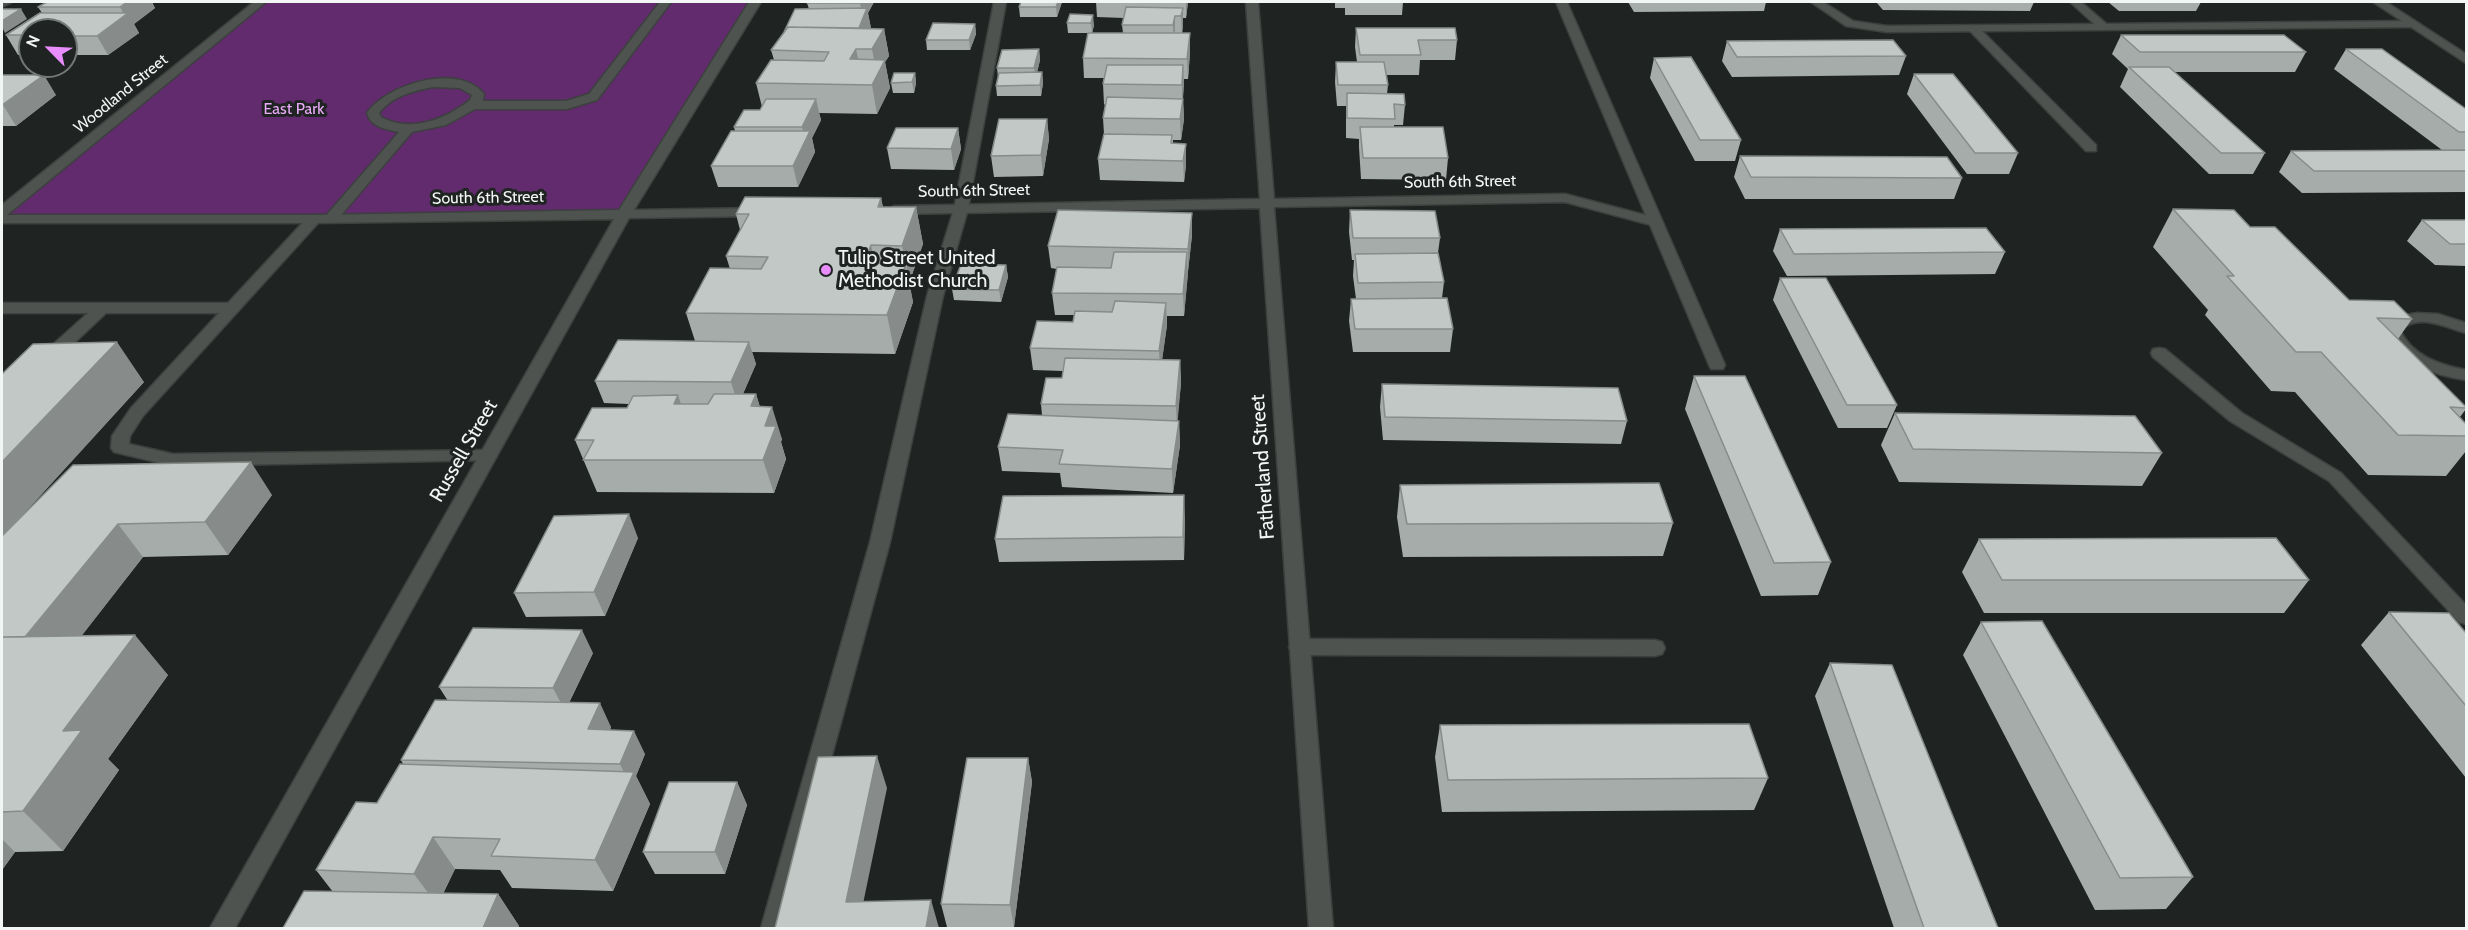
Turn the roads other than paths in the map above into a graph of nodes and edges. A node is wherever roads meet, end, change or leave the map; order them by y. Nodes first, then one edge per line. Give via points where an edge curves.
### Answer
1 (6, 2) edge
2 (261, 2) edge
3 (665, 2) edge
4 (755, 2) edge
5 (1000, 2) edge
6 (1252, 2) edge
7 (1561, 2) edge
8 (1816, 2) edge
9 (2075, 2) edge
10 (2379, 2) edge
11 (2, 4) edge
12 (2414, 24) junction
13 (2104, 27) junction
14 (1973, 28) junction
15 (2466, 60) edge
16 (472, 105) junction
17 (410, 127) junction
18 (2091, 148) dead end
19 (1267, 204) junction
20 (961, 209) junction
21 (877, 210) edge
22 (2, 212) edge
23 (782, 212) edge
24 (624, 214) junction
25 (323, 218) junction
26 (2, 219) edge
27 (1656, 222) junction
28 (2, 308) edge
29 (232, 308) junction
30 (101, 309) junction
31 (2466, 328) edge
32 (2160, 353) dead end
33 (1717, 365) dead end
34 (35, 371) edge
35 (2466, 375) edge
36 (488, 456) junction
37 (2466, 617) edge
38 (1299, 647) junction
39 (1655, 648) dead end
40 (222, 928) edge
41 (773, 928) edge
42 (1322, 928) edge

1 - 11 street
2 - 22 street, Woodland Street
3 - 16 street via 593,97 567,105
4 - 24 street, Russell Street
5 - 20 street
6 - 19 street, Fatherland Street
7 - 27 street
8 - 14 street via 1850,24 1887,29
9 - 13 street
10 - 12 street
12 - 13 street
12 - 15 street
13 - 14 street
14 - 18 street
16 - 17 street via 456,117
16 - 17 street via 478,94 473,88 434,83 399,92 373,113 381,124
17 - 25 street
19 - 20 street, South 6th Street
19 - 27 street, South 6th Street via 1564,198
19 - 38 street, Fatherland Street
20 - 21 street, South 6th Street
20 - 41 street via 935,296 880,542
23 - 24 street, South 6th Street
24 - 25 street, South 6th Street
24 - 36 street, Russell Street
25 - 26 street, South 6th Street
25 - 29 street
27 - 33 street
28 - 30 street
29 - 30 street
29 - 36 street via 137,412 121,436 120,448 174,460
30 - 34 street
31 - 35 street via 2413,318 2398,321 2391,329 2395,340 2426,364
32 - 37 street via 2236,417 2335,477
36 - 40 street, Russell Street
38 - 39 street
38 - 42 street, Fatherland Street

